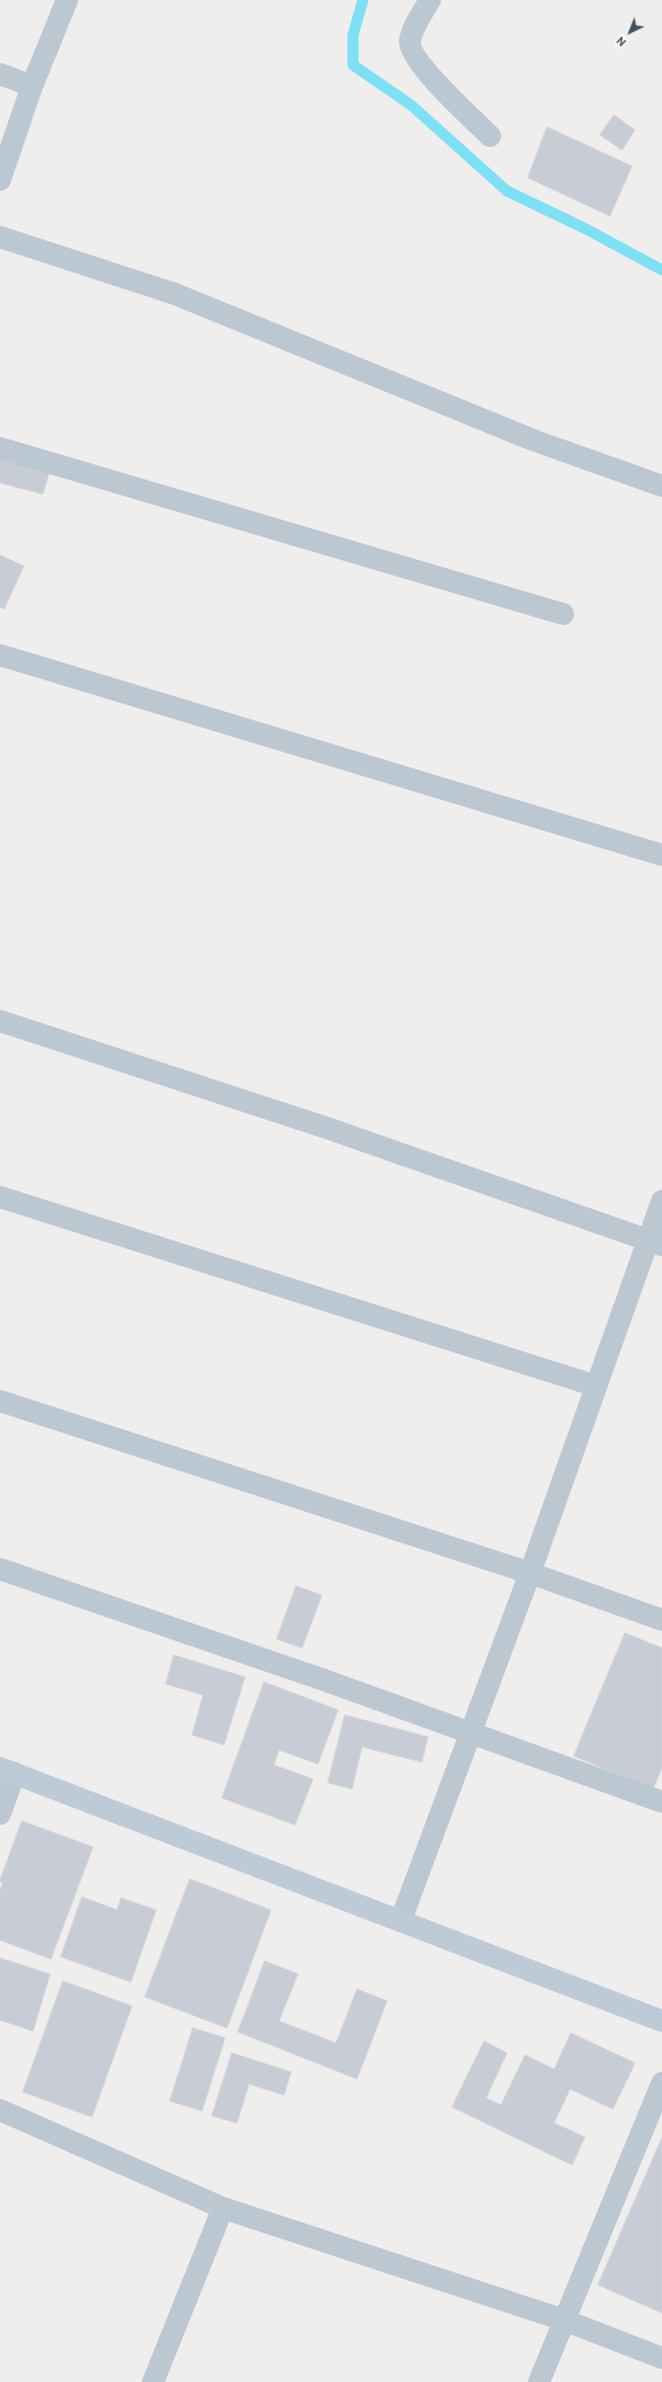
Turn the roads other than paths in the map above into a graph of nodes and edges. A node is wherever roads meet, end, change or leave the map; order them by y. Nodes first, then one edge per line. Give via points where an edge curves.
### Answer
1 (67, 0) edge
2 (430, 0) edge
3 (0, 74) edge
4 (32, 86) junction
5 (490, 136) dead end
6 (0, 180) edge
7 (0, 237) edge
8 (0, 448) edge
9 (662, 486) edge
10 (563, 614) dead end
11 (0, 654) edge
12 (662, 856) edge
13 (0, 1021) edge
14 (0, 1196) edge
15 (662, 1200) edge
16 (655, 1242) edge
17 (596, 1386) junction
18 (0, 1401) edge
19 (0, 1569) edge
20 (530, 1573) junction
21 (662, 1620) edge
22 (472, 1734) junction
23 (8, 1771) edge
24 (662, 1802) edge
25 (0, 1814) edge
26 (401, 1920) junction
27 (662, 2021) edge
28 (662, 2083) edge
29 (0, 2110) edge
30 (223, 2208) junction
31 (564, 2320) junction
32 (662, 2358) edge
33 (153, 2382) edge
34 (539, 2382) edge

1 - 4 street
2 - 5 street via 410,42 413,53 432,78
3 - 4 street
4 - 6 street
7 - 9 street via 176,294 533,440
8 - 10 street
11 - 12 street
13 - 16 street via 327,1128
14 - 17 street
15 - 16 street
16 - 17 street
17 - 20 street
18 - 20 street
19 - 22 street via 147,1618
20 - 21 street
20 - 22 street
22 - 24 street
22 - 26 street
23 - 25 street
23 - 26 street
26 - 27 street
28 - 31 street
29 - 30 street
30 - 31 street
30 - 33 street
31 - 32 street
31 - 34 street

